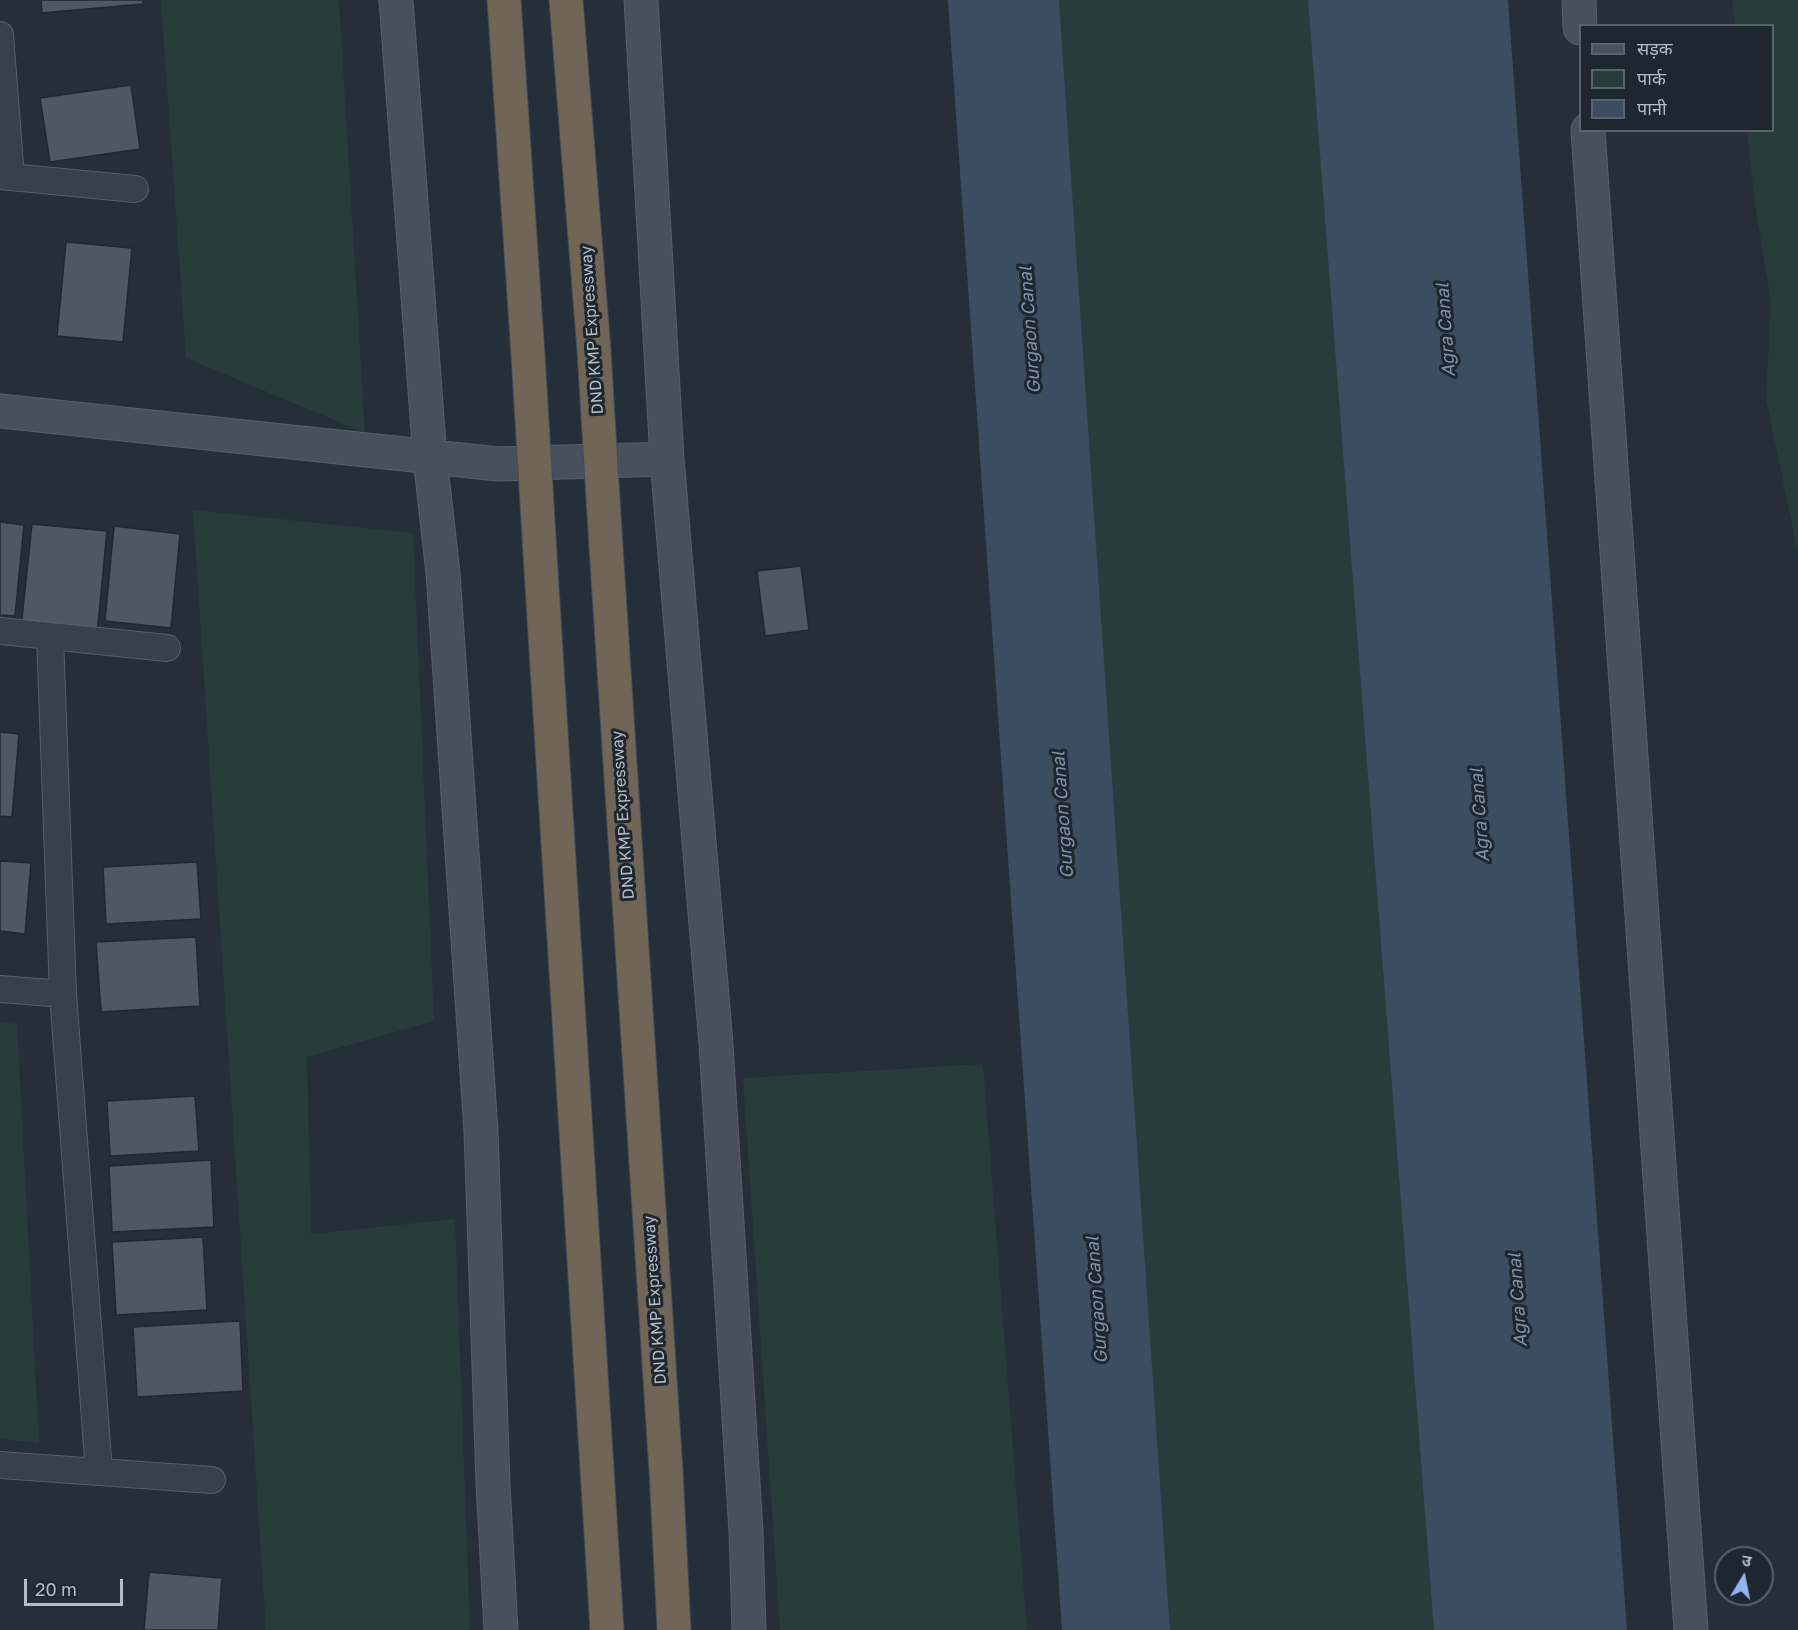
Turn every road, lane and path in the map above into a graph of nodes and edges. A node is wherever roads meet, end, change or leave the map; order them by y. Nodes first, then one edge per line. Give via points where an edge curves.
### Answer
1 (396, 0) edge
2 (504, 0) edge
3 (566, 0) edge
4 (641, 0) edge
5 (1579, 0) edge
6 (1581, 24) edge
7 (0, 34) edge
8 (1588, 132) edge
9 (6, 177) edge
10 (135, 189) dead end
11 (0, 411) edge
12 (430, 458) junction
13 (667, 459) junction
14 (0, 631) edge
15 (50, 636) junction
16 (168, 648) dead end
17 (0, 989) edge
18 (63, 994) junction
19 (0, 1465) edge
20 (99, 1472) junction
21 (212, 1480) dead end
22 (501, 1630) edge
23 (607, 1630) edge
24 (674, 1630) edge
25 (749, 1630) edge
26 (1691, 1630) edge

1 - 12 street
2 - 23 highway, bridge
3 - 24 highway, DND KMP Expressway, bridge via 594,351
4 - 13 street
5 - 6 street
7 - 9 street
8 - 26 street
9 - 10 street
11 - 12 street
12 - 13 street via 498,464
12 - 22 street via 443,573 482,1131
13 - 25 street via 716,1044
14 - 15 street
15 - 16 street
15 - 18 street
17 - 18 street
18 - 20 street
19 - 20 street
20 - 21 street

